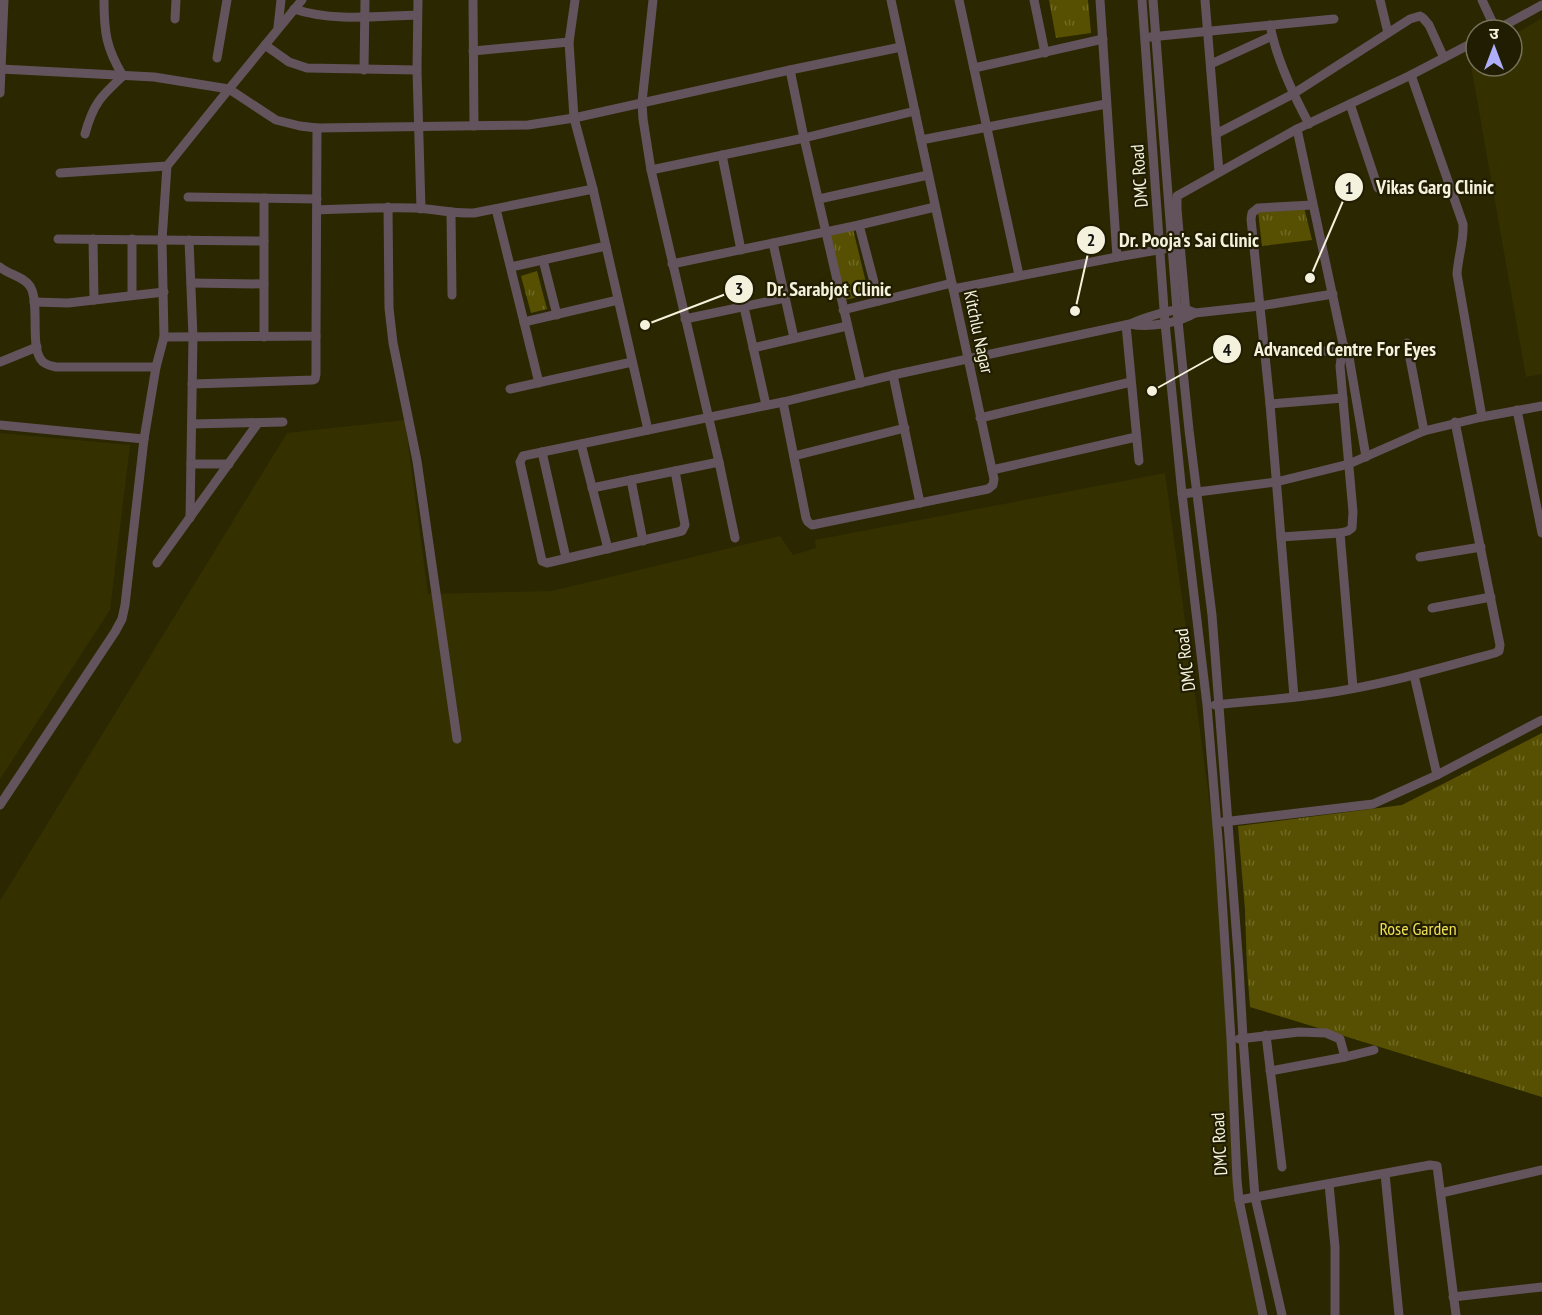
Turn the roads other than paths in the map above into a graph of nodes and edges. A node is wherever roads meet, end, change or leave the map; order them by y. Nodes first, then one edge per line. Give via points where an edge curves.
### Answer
1 (4, 0) edge
2 (104, 0) edge
3 (176, 0) edge
4 (227, 0) edge
5 (281, 0) edge
6 (302, 0) edge
7 (365, 0) edge
8 (418, 0) edge
9 (473, 0) edge
10 (575, 0) edge
11 (653, 0) edge
12 (891, 0) edge
13 (959, 0) edge
14 (1034, 0) edge
15 (1100, 0) edge
16 (1142, 0) edge
17 (1153, 0) edge
18 (1205, 0) edge
19 (1380, 0) edge
20 (1482, 0) edge
21 (1542, 5) edge
22 (294, 9) junction
23 (417, 15) junction
24 (365, 17) junction
25 (1490, 18) edge
26 (1518, 18) edge
27 (175, 19) dead end
28 (1334, 19) dead end
29 (1270, 25) junction
30 (278, 30) junction
31 (1208, 31) junction
32 (1388, 33) junction
33 (1156, 36) junction
34 (1272, 36) junction
35 (1145, 37) junction
36 (1103, 39) junction
37 (569, 42) junction
38 (266, 45) junction
39 (1, 46) edge
40 (901, 47) junction
41 (1464, 47) edge
42 (473, 51) junction
43 (1045, 53) junction
44 (217, 58) dead end
45 (1444, 58) junction
46 (1211, 64) junction
47 (974, 68) junction
48 (1, 69) edge
49 (364, 70) junction
50 (417, 70) junction
51 (790, 70) junction
52 (1410, 75) junction
53 (123, 76) junction
54 (229, 88) junction
55 (0, 93) edge
56 (1293, 94) junction
57 (642, 102) junction
58 (1106, 104) junction
59 (1350, 104) junction
60 (915, 111) junction
61 (574, 117) junction
62 (1309, 124) junction
63 (474, 126) junction
64 (418, 127) junction
65 (987, 127) junction
66 (317, 128) junction
67 (1297, 129) junction
68 (85, 134) dead end
69 (1216, 134) junction
70 (804, 138) junction
71 (921, 140) junction
72 (722, 155) junction
73 (167, 166) junction
74 (651, 170) junction
75 (1219, 171) junction
76 (60, 173) dead end
77 (928, 175) junction
78 (1378, 188) dead end
79 (594, 189) junction
80 (188, 197) dead end
81 (264, 198) junction
82 (317, 199) junction
83 (819, 199) junction
84 (1312, 205) junction
85 (388, 207) junction
86 (935, 207) junction
87 (421, 209) junction
88 (496, 209) junction
89 (317, 210) junction
90 (451, 212) junction
91 (859, 225) junction
92 (826, 232) junction
93 (58, 239) dead end
94 (93, 239) junction
95 (132, 240) junction
96 (162, 240) junction
97 (189, 240) junction
98 (264, 241) junction
99 (773, 243) junction
100 (606, 246) junction
101 (1172, 248) junction
102 (741, 250) junction
103 (1160, 250) junction
104 (1117, 257) junction
105 (543, 260) junction
106 (672, 264) junction
107 (0, 267) edge
108 (511, 267) junction
109 (1019, 275) junction
110 (191, 283) junction
111 (264, 284) junction
112 (953, 286) junction
113 (164, 292) junction
114 (1332, 294) junction
115 (132, 295) junction
116 (452, 295) dead end
117 (785, 298) junction
118 (94, 300) junction
119 (618, 300) junction
120 (879, 301) junction
121 (34, 302) junction
122 (1260, 306) junction
123 (744, 307) junction
124 (843, 309) junction
125 (1165, 312) junction
126 (557, 315) junction
127 (1182, 315) junction
128 (685, 319) junction
129 (524, 322) junction
130 (1165, 323) junction
131 (1128, 325) junction
132 (847, 326) junction
133 (316, 336) junction
134 (164, 337) junction
135 (193, 337) junction
136 (264, 337) junction
137 (794, 338) junction
138 (1407, 343) dead end
139 (37, 347) junction
140 (1342, 347) junction
141 (753, 348) junction
142 (1265, 351) junction
143 (968, 359) junction
144 (0, 362) edge
145 (632, 362) junction
146 (156, 367) junction
147 (894, 375) junction
148 (1131, 382) junction
149 (539, 383) junction
150 (861, 383) junction
151 (192, 384) junction
152 (510, 389) dead end
153 (1343, 398) junction
154 (783, 402) junction
155 (1270, 404) junction
156 (766, 405) junction
157 (1542, 406) edge
158 (1517, 410) junction
159 (1482, 417) junction
160 (709, 418) junction
161 (980, 418) junction
162 (283, 422) dead end
163 (1455, 422) junction
164 (258, 423) junction
165 (192, 424) junction
166 (0, 425) edge
167 (905, 428) junction
168 (648, 430) junction
169 (1424, 431) junction
170 (1136, 437) junction
171 (144, 439) junction
172 (581, 444) junction
173 (542, 452) junction
174 (794, 456) junction
175 (1366, 458) junction
176 (1139, 461) dead end
177 (719, 462) junction
178 (191, 464) junction
179 (229, 464) junction
180 (1349, 464) junction
181 (992, 470) junction
182 (675, 471) junction
183 (631, 480) junction
184 (1276, 482) junction
185 (1537, 482) edge
186 (592, 488) junction
187 (1196, 492) junction
188 (1182, 494) junction
189 (920, 503) junction
190 (190, 518) junction
191 (1340, 533) junction
192 (1542, 533) edge
193 (1281, 537) junction
194 (735, 538) dead end
195 (643, 541) junction
196 (1481, 547) junction
197 (608, 549) junction
198 (1420, 557) dead end
199 (566, 558) junction
200 (157, 563) dead end
201 (1491, 597) junction
202 (1432, 608) dead end
203 (1414, 675) junction
204 (1353, 688) junction
205 (1294, 698) junction
206 (1219, 704) junction
207 (1207, 705) junction
208 (1542, 720) edge
209 (457, 739) dead end
210 (1437, 775) junction
211 (0, 805) edge
212 (1228, 821) junction
213 (1217, 822) junction
214 (1266, 1035) junction
215 (1243, 1038) junction
216 (1231, 1039) junction
217 (1374, 1050) dead end
218 (1345, 1057) junction
219 (1270, 1071) junction
220 (1282, 1167) dead end
221 (1542, 1170) edge
222 (1385, 1174) junction
223 (1329, 1184) junction
224 (1441, 1192) junction
225 (1255, 1197) junction
226 (1239, 1200) junction
227 (1542, 1287) edge
228 (1453, 1297) junction
229 (1263, 1315) edge
230 (1282, 1315) edge
231 (1335, 1315) edge
232 (1399, 1315) edge
233 (1456, 1315) edge

1 - 39 street
2 - 53 street via 106,38
3 - 27 street
4 - 44 street
5 - 30 street
6 - 22 street
7 - 24 street
8 - 23 street
9 - 42 street
10 - 37 street
11 - 57 street
12 - 40 street, Kitchlu Nagar
13 - 47 street
14 - 43 street
15 - 36 street
16 - 35 street, DMC Road
17 - 33 street
18 - 31 street
19 - 32 street
20 - 25 street
21 - 26 street
22 - 24 street via 317,15
22 - 30 street
23 - 24 street
23 - 50 street
24 - 49 street
28 - 29 street
29 - 31 street
29 - 34 street
30 - 38 street
31 - 33 street
31 - 46 street
32 - 45 street via 1420,16 1429,25
32 - 56 street
33 - 35 street
33 - 101 street
34 - 46 street
34 - 56 street
35 - 103 street, DMC Road
36 - 43 street
36 - 58 street
37 - 42 street
37 - 61 street
38 - 49 street via 289,62 307,68
38 - 54 street
39 - 48 street
40 - 51 street
40 - 60 street, Kitchlu Nagar
41 - 45 street
42 - 63 street
43 - 47 street
45 - 52 street
46 - 69 street
47 - 65 street
48 - 53 street
48 - 55 street
49 - 50 street
50 - 64 street
51 - 57 street
51 - 70 street
52 - 59 street
52 - 159 street via 1463,224 1457,274
53 - 54 street
53 - 68 street via 95,106
54 - 66 street via 276,120
54 - 73 street
56 - 62 street
56 - 69 street
57 - 61 street
57 - 74 street
58 - 65 street
58 - 104 street
59 - 62 street
59 - 78 street
60 - 70 street
60 - 71 street, Kitchlu Nagar
61 - 63 street via 528,125
61 - 79 street
62 - 67 street
63 - 64 street
64 - 66 street
64 - 87 street
65 - 71 street
65 - 109 street
66 - 82 street
67 - 75 street
67 - 84 street
69 - 75 street
70 - 72 street
70 - 83 street
71 - 77 street, Kitchlu Nagar
72 - 74 street
72 - 102 street
73 - 76 street
73 - 96 street
74 - 106 street
75 - 127 street via 1176,200
77 - 83 street
77 - 86 street, Kitchlu Nagar
79 - 88 street
79 - 100 street
80 - 81 street
81 - 82 street
81 - 98 street
82 - 89 street
83 - 92 street
84 - 114 street
84 - 122 street via 1258,208 1252,213
85 - 87 street
85 - 89 street
85 - 209 street via 393,343 417,461
86 - 91 street
86 - 112 street, Kitchlu Nagar
87 - 90 street
88 - 90 street
88 - 108 street
89 - 133 street
90 - 116 street
91 - 92 street
91 - 120 street
92 - 99 street
92 - 124 street
93 - 94 street
94 - 95 street
94 - 118 street
95 - 96 street
95 - 115 street
96 - 97 street
96 - 113 street
97 - 98 street
97 - 110 street
98 - 111 street
99 - 102 street
99 - 117 street
100 - 105 street
100 - 119 street
101 - 103 street
101 - 127 street
102 - 106 street
103 - 104 street
103 - 125 street, DMC Road
104 - 109 street
105 - 108 street
105 - 126 street
106 - 128 street
107 - 121 street via 29,284
108 - 129 street
109 - 112 street
110 - 111 street
110 - 135 street
111 - 136 street
112 - 120 street
112 - 143 street, Kitchlu Nagar
113 - 115 street
113 - 134 street
114 - 122 street
114 - 140 street
115 - 118 street
117 - 123 street
117 - 137 street
118 - 121 street
119 - 126 street
119 - 145 street
120 - 124 street
121 - 139 street
122 - 127 street
122 - 142 street
123 - 128 street
123 - 141 street
124 - 132 street
125 - 127 street
125 - 130 street, DMC Road
125 - 131 street
126 - 129 street
127 - 130 street
127 - 187 street
128 - 160 street
129 - 149 street
130 - 131 street
130 - 188 street, DMC Road
131 - 143 street
131 - 148 street
132 - 137 street
132 - 150 street
133 - 136 street
133 - 151 street via 313,380
134 - 135 street
134 - 146 street
135 - 136 street
135 - 151 street
137 - 141 street
138 - 169 street
139 - 144 street
139 - 146 street via 49,366
140 - 142 street
140 - 153 street
140 - 175 street via 1349,357
141 - 156 street
142 - 155 street
143 - 147 street
143 - 161 street, Kitchlu Nagar
145 - 149 street
145 - 168 street
146 - 171 street
147 - 150 street
147 - 167 street
148 - 161 street
148 - 170 street
149 - 152 street
150 - 154 street
151 - 165 street
153 - 155 street
153 - 180 street
154 - 156 street
154 - 174 street
155 - 184 street
156 - 160 street
157 - 158 street
158 - 159 street
158 - 185 street
159 - 163 street
160 - 168 street
160 - 177 street
161 - 181 street, Kitchlu Nagar
162 - 164 street
163 - 169 street
163 - 196 street
164 - 165 street
164 - 179 street
165 - 178 street
166 - 171 street
167 - 174 street
167 - 189 street
168 - 172 street
169 - 175 street
170 - 176 street
170 - 181 street
171 - 211 street via 120,624
172 - 173 street
172 - 186 street
173 - 199 street
173 - 199 street via 523,456 520,462 542,561
174 - 189 street via 808,522 812,525
175 - 180 street
177 - 182 street
177 - 194 street
178 - 179 street
178 - 190 street
179 - 190 street
180 - 184 street
180 - 191 street via 1353,525
181 - 189 street via 994,482 988,489
182 - 183 street
182 - 195 street via 685,528
183 - 186 street
183 - 195 street
184 - 187 street
184 - 193 street
185 - 192 street
186 - 197 street
187 - 188 street
187 - 206 street
188 - 207 street, DMC Road
190 - 200 street
191 - 193 street
191 - 204 street
193 - 205 street
195 - 197 street
196 - 198 street
196 - 201 street
197 - 199 street
201 - 202 street
201 - 203 street via 1499,651
203 - 204 street
203 - 210 street
204 - 205 street
205 - 206 street
206 - 207 street
206 - 212 street
207 - 213 street, DMC Road
208 - 210 street
210 - 212 street via 1373,804
212 - 213 street
212 - 215 street
213 - 216 street, DMC Road
214 - 215 street
214 - 218 street via 1326,1033 1340,1039
214 - 219 street
215 - 216 street
215 - 225 street
216 - 226 street, DMC Road
217 - 218 street
218 - 219 street
219 - 220 street
221 - 224 street
222 - 223 street
222 - 224 street via 1434,1165 1439,1172
222 - 232 street
223 - 225 street
223 - 231 street via 1335,1247
224 - 228 street
225 - 226 street
225 - 230 street
226 - 229 street, DMC Road
227 - 228 street
228 - 233 street

